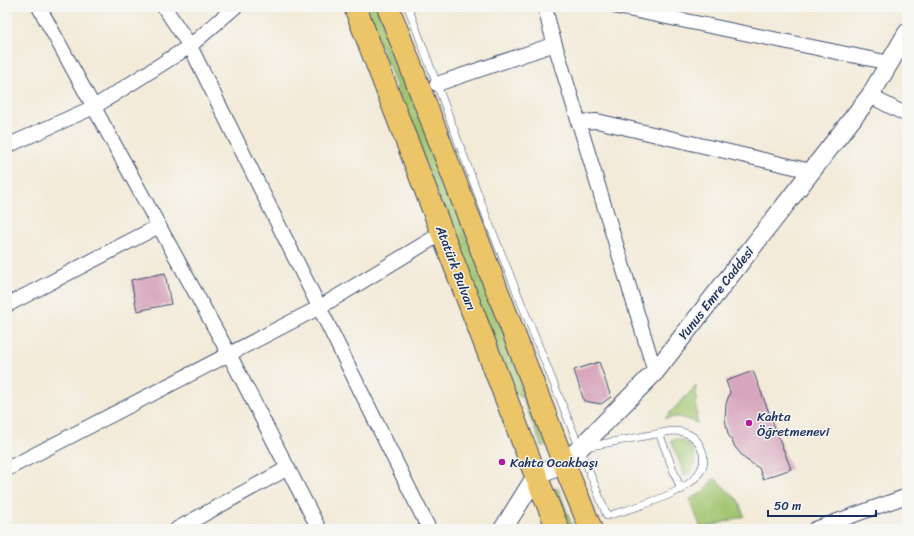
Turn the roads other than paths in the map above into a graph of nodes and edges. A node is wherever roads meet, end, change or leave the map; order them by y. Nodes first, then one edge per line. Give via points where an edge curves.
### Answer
1 (39, 7) edge
2 (164, 7) edge
3 (235, 7) edge
4 (355, 7) edge
5 (388, 7) edge
6 (408, 7) edge
7 (545, 7) edge
8 (618, 7) edge
9 (907, 33) edge
10 (555, 44) junction
11 (190, 46) junction
12 (890, 63) junction
13 (437, 84) junction
14 (870, 96) junction
15 (94, 107) junction
16 (907, 115) edge
17 (578, 122) junction
18 (7, 146) edge
19 (811, 171) junction
20 (159, 226) junction
21 (442, 234) junction
22 (7, 305) edge
23 (320, 307) junction
24 (229, 354) junction
25 (654, 372) junction
26 (659, 433) junction
27 (580, 448) junction
28 (564, 464) junction
29 (288, 468) junction
30 (7, 469) edge
31 (536, 476) junction
32 (681, 490) junction
33 (907, 496) edge
34 (177, 529) edge
35 (319, 529) edge
36 (429, 529) edge
37 (503, 529) edge
38 (558, 529) edge
39 (591, 529) edge
40 (815, 529) edge

1 - 15 street
2 - 11 street
3 - 11 street
4 - 21 highway, Atatürk Bulvarı
5 - 28 highway
6 - 13 lane
7 - 10 street
8 - 12 street
9 - 12 street, Yunus Emre Caddesi
10 - 13 street
10 - 17 street
11 - 15 street
11 - 23 street
12 - 14 street, Yunus Emre Caddesi
13 - 27 lane via 487,218
14 - 16 street
14 - 19 street, Yunus Emre Caddesi
15 - 18 street
15 - 20 street
17 - 19 street via 597,121
17 - 25 street
19 - 25 street, Yunus Emre Caddesi
20 - 22 street
20 - 24 street
21 - 23 street
21 - 31 highway, Atatürk Bulvarı
23 - 24 street
23 - 36 street
24 - 29 street
24 - 30 street
25 - 27 street, Yunus Emre Caddesi
26 - 27 lane
26 - 32 lane
26 - 32 lane via 683,432 692,436 702,448 704,458 700,473
27 - 28 street, Yunus Emre Caddesi
27 - 32 lane via 607,516
28 - 31 street, Yunus Emre Caddesi
28 - 39 highway
29 - 34 street
29 - 35 street
31 - 37 street
31 - 38 highway, Atatürk Bulvarı
33 - 40 street

